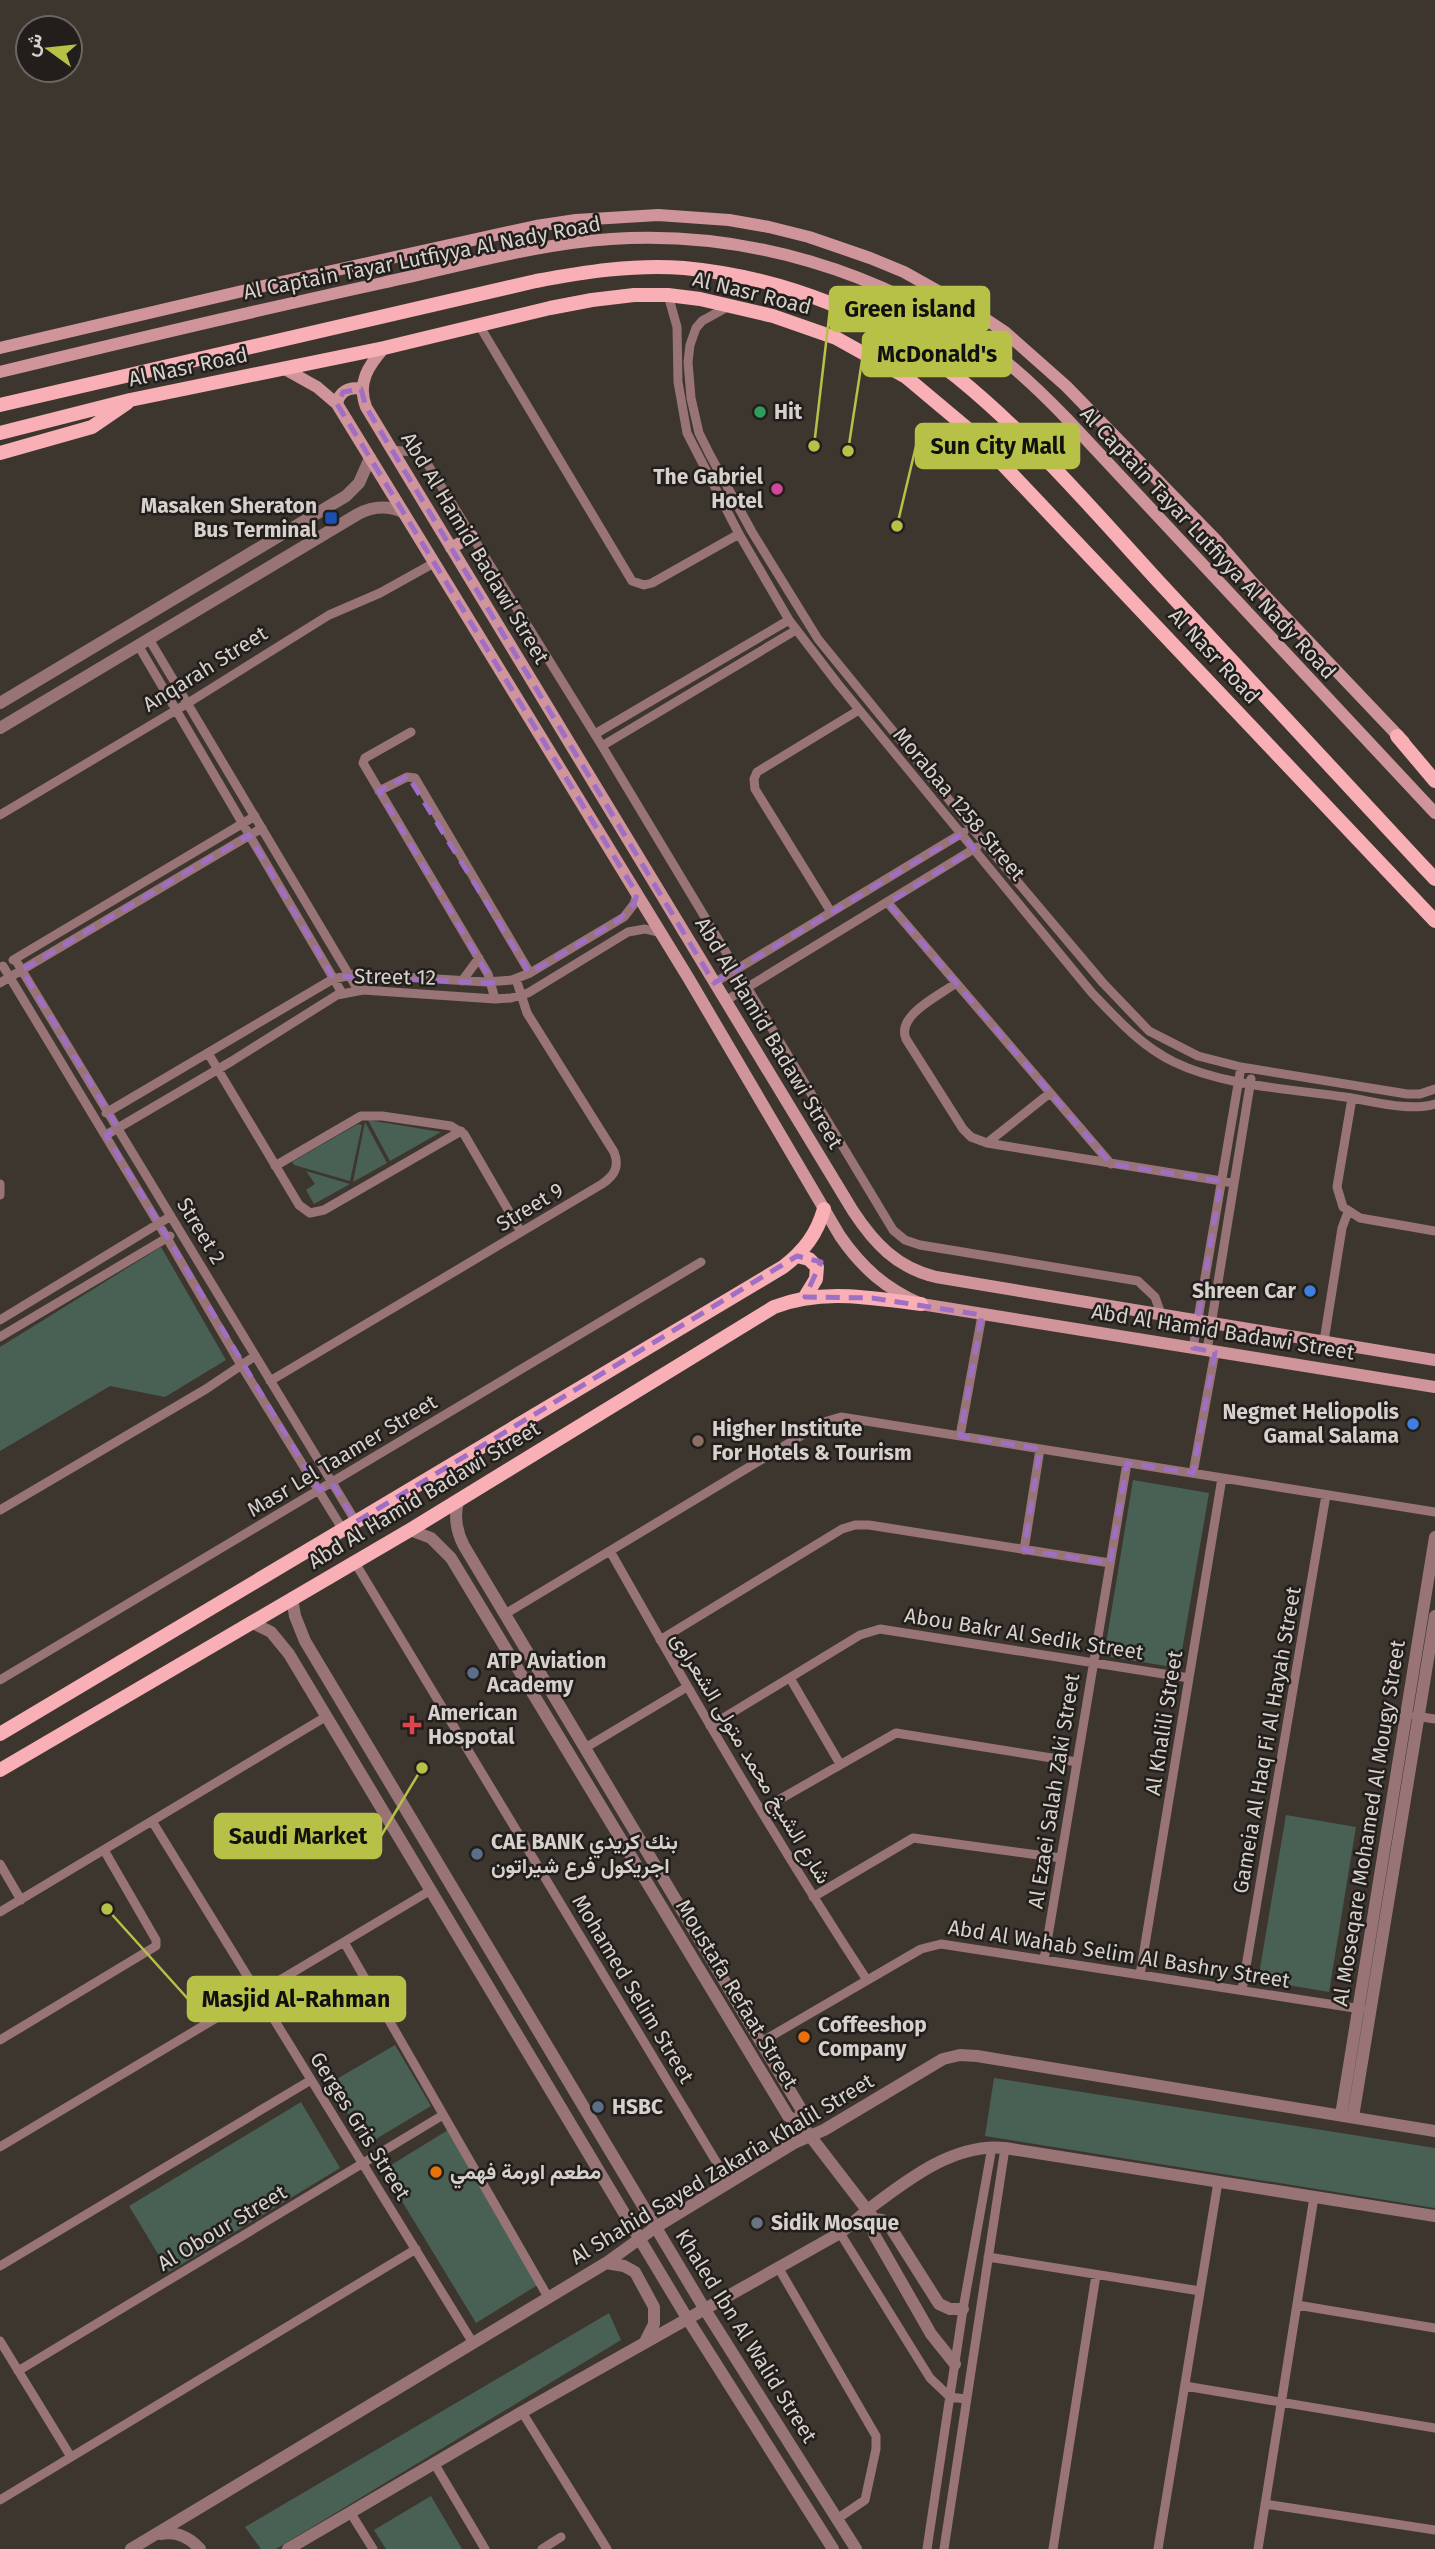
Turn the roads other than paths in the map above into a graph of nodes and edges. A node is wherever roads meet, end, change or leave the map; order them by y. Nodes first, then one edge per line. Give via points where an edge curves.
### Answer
1 (668, 295) junction
2 (730, 305) junction
3 (480, 325) junction
4 (0, 348) edge
5 (384, 348) junction
6 (283, 368) junction
7 (0, 372) edge
8 (361, 389) junction
9 (130, 400) junction
10 (337, 404) junction
11 (0, 405) edge
12 (0, 433) edge
13 (392, 450) junction
14 (0, 453) edge
15 (370, 458) junction
16 (353, 490) junction
17 (366, 510) junction
18 (403, 512) junction
19 (738, 534) junction
20 (472, 536) junction
21 (451, 548) junction
22 (435, 563) junction
23 (789, 620) junction
24 (796, 630) junction
25 (144, 642) junction
26 (847, 677) junction
27 (838, 684) junction
28 (0, 703) edge
29 (188, 703) junction
30 (176, 710) junction
31 (859, 710) junction
32 (0, 728) edge
33 (411, 732) dead end
34 (595, 734) junction
35 (1397, 736) junction
36 (602, 746) junction
37 (1435, 771) edge
38 (1435, 781) edge
39 (379, 791) junction
40 (1435, 813) edge
41 (0, 815) edge
42 (255, 816) junction
43 (242, 824) junction
44 (261, 828) junction
45 (972, 828) junction
46 (962, 834) junction
47 (249, 835) junction
48 (984, 843) junction
49 (974, 849) junction
50 (1435, 879) edge
51 (637, 894) junction
52 (888, 903) junction
53 (831, 912) junction
54 (1435, 921) edge
55 (662, 934) junction
56 (479, 958) junction
57 (15, 959) junction
58 (2, 967) edge
59 (22, 970) junction
60 (736, 970) junction
61 (530, 973) junction
62 (349, 975) junction
63 (10, 976) junction
64 (333, 979) junction
65 (516, 979) junction
66 (462, 981) junction
67 (492, 982) junction
68 (0, 983) edge
69 (714, 983) junction
70 (956, 983) junction
71 (1104, 984) junction
72 (747, 988) junction
73 (358, 990) junction
74 (342, 993) junction
75 (1093, 993) junction
76 (520, 996) junction
77 (495, 999) junction
78 (725, 1001) junction
79 (208, 1053) junction
80 (1241, 1067) junction
81 (218, 1069) junction
82 (1253, 1069) junction
83 (1239, 1081) junction
84 (1251, 1083) junction
85 (1434, 1090) edge
86 (1050, 1093) junction
87 (1352, 1098) junction
88 (1435, 1104) edge
89 (108, 1112) junction
90 (96, 1119) junction
91 (118, 1128) junction
92 (461, 1131) junction
93 (106, 1135) junction
94 (987, 1143) junction
95 (1111, 1164) junction
96 (275, 1166) junction
97 (1221, 1181) junction
98 (1234, 1183) junction
99 (0, 1184) edge
100 (0, 1195) edge
101 (824, 1209) junction
102 (1348, 1212) junction
103 (171, 1216) junction
104 (159, 1224) junction
105 (180, 1230) junction
106 (1435, 1231) edge
107 (521, 1232) junction
108 (167, 1238) junction
109 (797, 1256) junction
110 (701, 1262) dead end
111 (805, 1297) junction
112 (921, 1304) junction
113 (1161, 1314) junction
114 (982, 1315) junction
115 (0, 1320) edge
116 (1198, 1320) junction
117 (1211, 1322) junction
118 (0, 1337) edge
119 (1324, 1341) junction
120 (1193, 1348) junction
121 (1211, 1351) junction
122 (255, 1356) junction
123 (1435, 1360) edge
124 (241, 1364) junction
125 (271, 1381) junction
126 (1435, 1387) edge
127 (960, 1436) junction
128 (1040, 1449) junction
129 (1126, 1463) junction
130 (1192, 1473) junction
131 (1222, 1478) junction
132 (332, 1483) junction
133 (319, 1490) junction
134 (1326, 1495) junction
135 (458, 1501) junction
136 (0, 1510) edge
137 (1435, 1512) edge
138 (349, 1526) junction
139 (410, 1530) junction
140 (1435, 1537) edge
141 (460, 1538) junction
142 (445, 1550) junction
143 (1024, 1550) junction
144 (610, 1551) junction
145 (354, 1561) junction
146 (1110, 1563) junction
147 (292, 1598) junction
148 (505, 1614) junction
149 (1431, 1615) edge
150 (251, 1622) junction
151 (297, 1625) junction
152 (278, 1638) junction
153 (660, 1640) junction
154 (1093, 1663) junction
155 (790, 1678) junction
156 (1189, 1678) junction
157 (0, 1680) edge
158 (687, 1687) junction
159 (1413, 1715) junction
160 (327, 1716) junction
161 (1435, 1719) edge
162 (710, 1726) junction
163 (0, 1734) edge
164 (585, 1748) junction
165 (1077, 1762) junction
166 (840, 1764) junction
167 (0, 1770) edge
168 (761, 1810) junction
169 (152, 1821) junction
170 (104, 1850) junction
171 (1061, 1858) junction
172 (0, 1864) edge
173 (431, 1890) junction
174 (813, 1897) junction
175 (21, 1900) junction
176 (0, 1912) edge
177 (344, 1942) junction
178 (1044, 1960) junction
179 (1140, 1975) junction
180 (867, 1980) junction
181 (1242, 1990) junction
182 (258, 1993) junction
183 (1364, 2009) junction
184 (0, 2040) edge
185 (761, 2042) junction
186 (311, 2080) junction
187 (443, 2115) junction
188 (1347, 2116) junction
189 (801, 2124) junction
190 (1435, 2131) edge
191 (810, 2137) junction
192 (0, 2147) edge
193 (998, 2147) junction
194 (363, 2163) junction
195 (1218, 2182) junction
196 (729, 2183) junction
197 (1314, 2197) junction
198 (870, 2214) junction
199 (1435, 2216) edge
200 (656, 2227) junction
201 (840, 2233) junction
202 (639, 2239) junction
203 (416, 2249) junction
204 (988, 2258) junction
205 (606, 2263) junction
206 (0, 2266) edge
207 (778, 2267) junction
208 (1096, 2275) junction
209 (1200, 2291) junction
210 (548, 2298) junction
211 (1297, 2305) junction
212 (944, 2307) junction
213 (704, 2308) junction
214 (963, 2309) junction
215 (687, 2318) junction
216 (923, 2320) junction
217 (1435, 2328) edge
218 (0, 2341) edge
219 (646, 2341) junction
220 (473, 2343) junction
221 (955, 2364) junction
222 (971, 2367) junction
223 (18, 2371) junction
224 (1185, 2386) junction
225 (950, 2396) junction
226 (966, 2399) junction
227 (1281, 2402) junction
228 (522, 2412) junction
229 (1435, 2428) edge
230 (71, 2457) junction
231 (434, 2463) junction
232 (0, 2500) edge
233 (1265, 2504) junction
234 (351, 2512) junction
235 (838, 2519) junction
236 (1435, 2530) edge
237 (156, 2535) junction
238 (561, 2537) dead end
239 (131, 2549) edge
240 (200, 2549) edge
241 (288, 2549) edge
242 (373, 2549) edge
243 (485, 2549) edge
244 (542, 2549) edge
245 (607, 2549) edge
246 (833, 2549) edge
247 (856, 2549) edge
248 (927, 2549) edge
249 (944, 2549) edge
250 (1053, 2549) edge
251 (1158, 2549) edge
252 (1258, 2549) edge

1 - 2 main road, Al Nasr Road
1 - 3 main road, Al Nasr Road via 592,300
1 - 19 street, Morabaa 1258 Street via 677,327 678,382 687,433
2 - 26 street, Morabaa 1258 Street via 702,321 690,345 689,380 699,433 802,615
2 - 54 main road, Al Nasr Road via 836,338 906,377 939,403 974,434
3 - 5 main road, Al Nasr Road
3 - 19 street via 632,581 652,583
4 - 35 main road, Al Captain Tayar Lutfiyya Al Nady Road via 576,220 694,217 808,237 904,272 972,310 1032,355 1216,540
5 - 6 main road, Al Nasr Road
5 - 8 main road via 368,369
6 - 9 main road, Al Nasr Road
6 - 10 main road, Abd Al Hamid Badawi Street
7 - 40 main road, Al Captain Tayar Lutfiyya Al Nady Road via 244,313 574,243 644,238 708,241 775,251 819,264 920,307 1016,370
8 - 10 main road via 343,392
8 - 13 main road, Abd Al Hamid Badawi Street via 366,407
9 - 12 main road, Al Nasr Road
9 - 14 main road via 92,427
10 - 15 main road, Abd Al Hamid Badawi Street
11 - 50 main road, Al Nasr Road via 585,272 684,268 781,287 828,302 915,348 992,408
13 - 20 street via 412,452 425,460
13 - 21 main road, Abd Al Hamid Badawi Street
15 - 16 street
15 - 18 main road, Abd Al Hamid Badawi Street
16 - 17 street via 363,498
16 - 28 street
17 - 18 street via 385,507
17 - 25 street
18 - 22 main road, Abd Al Hamid Badawi Street
19 - 23 street, Morabaa 1258 Street
20 - 21 main road
20 - 34 street
21 - 69 main road, Abd Al Hamid Badawi Street
22 - 29 street, Anqarah Street via 329,615
22 - 51 main road, Abd Al Hamid Badawi Street
23 - 24 street, Morabaa 1258 Street
23 - 34 street
24 - 27 street, Morabaa 1258 Street
24 - 36 street
25 - 29 street
25 - 30 street
25 - 32 street
26 - 27 street
26 - 45 street, Morabaa 1258 Street
27 - 31 street, Morabaa 1258 Street
29 - 30 street, Anqarah Street
29 - 42 street
30 - 41 street, Anqarah Street
30 - 43 street
31 - 46 street, Morabaa 1258 Street
31 - 53 street via 757,772 754,779 755,789
33 - 39 street via 363,760
34 - 36 street
35 - 37 main road, Al Captain Tayar Lutfiyya Al Nady Road
35 - 38 main road
36 - 60 street
39 - 56 street
39 - 61 street via 408,776 415,778
42 - 43 street
42 - 44 street
43 - 47 street
43 - 57 street
44 - 47 street
44 - 62 street
45 - 46 street
45 - 48 street, Morabaa 1258 Street
46 - 49 street, Morabaa 1258 Street
46 - 53 street
47 - 59 street
47 - 64 street
48 - 49 street
48 - 71 street, Morabaa 1258 Street
49 - 52 street
49 - 75 street, Morabaa 1258 Street
51 - 55 main road, Abd Al Hamid Badawi Street
51 - 61 street, Street 12 via 624,917
52 - 70 street
52 - 72 street
53 - 60 street
55 - 76 street, Street 12 via 645,929 628,932
55 - 101 main road, Abd Al Hamid Badawi Street
56 - 66 street
56 - 67 street
57 - 58 street
57 - 59 street, Street 2
58 - 63 street, Street 2
59 - 63 street
59 - 89 street, Street 2
60 - 69 street
60 - 72 street
61 - 65 street, Street 12
62 - 64 street, Street 12
62 - 66 street, Street 12
62 - 73 street
63 - 68 street
63 - 90 street, Street 2
64 - 74 street
64 - 79 street, Street 12
65 - 67 street, Street 12
65 - 76 street, Street 9
66 - 67 street, Street 12
67 - 77 street
69 - 78 main road, Abd Al Hamid Badawi Street
70 - 86 street
70 - 94 street via 912,1014 904,1035 963,1129
71 - 75 street
71 - 80 street, Morabaa 1258 Street via 1160,1038 1198,1056
72 - 78 street
72 - 113 street via 898,1235 920,1245 1138,1281 1155,1297
73 - 74 street, Street 12
73 - 77 street, Street 12
74 - 81 street, Street 12
75 - 83 street, Morabaa 1258 Street via 1127,1028 1164,1056 1187,1068
76 - 77 street, Street 12
76 - 107 street, Street 9 via 617,1163 606,1182
78 - 113 main road, Abd Al Hamid Badawi Street via 853,1211 894,1259 925,1274
79 - 81 street
79 - 89 street, Street 12
80 - 82 street, Morabaa 1258 Street
80 - 83 street
81 - 91 street, Street 12
81 - 96 street
82 - 84 street
82 - 85 street, Morabaa 1258 Street via 1407,1094
83 - 84 street, Morabaa 1258 Street
83 - 97 street
84 - 87 street, Morabaa 1258 Street
84 - 98 street
86 - 94 street
86 - 95 street
87 - 88 street, Morabaa 1258 Street via 1418,1107
87 - 102 street via 1337,1187 1339,1201
89 - 90 street, Street 12
89 - 91 street, Street 2
90 - 93 street, Street 2
91 - 93 street, Street 12
91 - 103 street, Street 2
92 - 96 street via 365,1115
92 - 96 street via 316,1213 302,1208
92 - 107 street
93 - 104 street, Street 2
94 - 95 street
95 - 97 street
97 - 98 street
97 - 116 street
98 - 117 street
99 - 100 street
101 - 109 main road, Abd Al Hamid Badawi Street via 812,1238
101 - 112 main road, Abd Al Hamid Badawi Street via 849,1250 871,1274
102 - 106 street
102 - 119 street
103 - 104 street
103 - 105 street, Street 2
104 - 108 street, Street 2
104 - 115 street
105 - 108 street
105 - 122 street, Street 2
107 - 125 street, Street 9
108 - 118 street
108 - 124 street, Street 2
109 - 111 main road via 817,1267 817,1279
109 - 138 main road, Abd Al Hamid Badawi Street
110 - 132 street, Masr Lel Taamer Street
111 - 112 main road, Abd Al Hamid Badawi Street via 852,1296
111 - 135 main road, Abd Al Hamid Badawi Street via 758,1316
112 - 114 main road, Abd Al Hamid Badawi Street
113 - 116 main road, Abd Al Hamid Badawi Street
114 - 120 main road, Abd Al Hamid Badawi Street
114 - 127 street
116 - 117 main road, Abd Al Hamid Badawi Street
116 - 120 street
117 - 119 main road, Abd Al Hamid Badawi Street
117 - 121 street
119 - 123 main road, Abd Al Hamid Badawi Street
120 - 121 main road, Abd Al Hamid Badawi Street
121 - 126 main road, Abd Al Hamid Badawi Street
121 - 130 street
122 - 124 street
122 - 125 street, Street 2
124 - 133 street, Street 2
124 - 136 street
125 - 132 street, Street 2
127 - 128 street
127 - 144 street via 846,1418 830,1420
128 - 129 street
128 - 143 street
129 - 130 street
129 - 146 street, Al Ezaei Salah Zaki Street
130 - 131 street
131 - 134 street
131 - 156 street, Al Khalili Street
132 - 133 street, Masr Lel Taamer Street
132 - 138 street, Street 2
133 - 138 street, Street 2
133 - 157 street, Masr Lel Taamer Street
134 - 137 street
134 - 181 street, Gameia Al Haq Fi Al Hayah Street
135 - 139 main road, Abd Al Hamid Badawi Street
135 - 141 street, Moustafa Refaat Street
138 - 163 main road, Abd Al Hamid Badawi Street
139 - 142 street, Moustafa Refaat Street
139 - 145 main road, Abd Al Hamid Badawi Street
140 - 149 street, Al Moseqare Mohamed Al Mougy Street
141 - 142 street via 451,1539
141 - 148 street, Moustafa Refaat Street
142 - 189 street, Moustafa Refaat Street via 788,2116
143 - 146 street
143 - 153 street via 869,1525 848,1527
144 - 148 street
144 - 153 street, شارع الشيخ محمد متولى الشعراوى
145 - 147 main road, Abd Al Hamid Badawi Street
145 - 196 street, Mohamed Selim Street
146 - 154 street, Al Ezaei Salah Zaki Street
147 - 150 main road, Abd Al Hamid Badawi Street
147 - 151 street, Khaled Ibn Al Walid Street
148 - 164 street, Moustafa Refaat Street
149 - 159 street, Al Moseqare Mohamed Al Mougy Street
150 - 152 street, Khaled Ibn Al Walid Street
150 - 167 main road, Abd Al Hamid Badawi Street
151 - 152 street
151 - 200 street, Khaled Ibn Al Walid Street
152 - 160 street, Khaled Ibn Al Walid Street
153 - 158 street, شارع الشيخ محمد متولى الشعراوى
154 - 155 street, Abou Bakr Al Sedik Street via 888,1629 860,1635
154 - 156 street, Abou Bakr Al Sedik Street
154 - 165 street, Al Ezaei Salah Zaki Street
155 - 162 street, Abou Bakr Al Sedik Street
155 - 166 street
156 - 179 street, Al Khalili Street
158 - 162 street, شارع الشيخ محمد متولى الشعراوى
158 - 164 street
159 - 161 street
159 - 183 street, Al Moseqare Mohamed Al Mougy Street
160 - 169 street
160 - 173 street, Khaled Ibn Al Walid Street
162 - 168 street, شارع الشيخ محمد متولى الشعراوى
164 - 185 street, Moustafa Refaat Street
165 - 166 street via 901,1732
165 - 171 street, Al Ezaei Salah Zaki Street
166 - 168 street
168 - 174 street, شارع الشيخ محمد متولى الشعراوى
169 - 170 street
169 - 182 street, Gerges Gris Street
170 - 175 street
170 - 184 street via 156,1946
171 - 174 street via 913,1838
171 - 178 street, Al Ezaei Salah Zaki Street
172 - 175 street
173 - 177 street
173 - 202 street, Khaled Ibn Al Walid Street
174 - 180 street, شارع الشيخ محمد متولى الشعراوى
175 - 176 street
177 - 182 street
177 - 187 street
178 - 179 street, Abd Al Wahab Selim Al Bashry Street
178 - 180 street, Abd Al Wahab Selim Al Bashry Street via 936,1944
179 - 181 street, Abd Al Wahab Selim Al Bashry Street
180 - 185 street, Abd Al Wahab Selim Al Bashry Street
181 - 183 street, Abd Al Wahab Selim Al Bashry Street
182 - 186 street, Gerges Gris Street
182 - 192 street
183 - 188 street, Al Moseqare Mohamed Al Mougy Street
185 - 189 street, Moustafa Refaat Street via 801,2109
186 - 194 street, Gerges Gris Street
186 - 206 street
187 - 194 street, Al Obour Street
187 - 210 street
188 - 190 street, Al Shahid Sayed Zakaria Khalil Street
188 - 191 street, Al Shahid Sayed Zakaria Khalil Street via 960,2055 935,2063
189 - 191 street
191 - 196 street, Al Shahid Sayed Zakaria Khalil Street
191 - 198 street
193 - 195 street
193 - 198 street via 946,2158
193 - 204 street
193 - 214 street
194 - 203 street, Gerges Gris Street
194 - 223 street, Al Obour Street
195 - 197 street
195 - 209 street
196 - 200 street, Al Shahid Sayed Zakaria Khalil Street
197 - 199 street
197 - 211 street
198 - 201 street
198 - 212 street via 889,2225
198 - 216 street via 874,2236
200 - 202 street, Al Shahid Sayed Zakaria Khalil Street
200 - 213 street, Khaled Ibn Al Walid Street
201 - 207 street
201 - 225 street via 930,2378
202 - 205 street, Al Shahid Sayed Zakaria Khalil Street
202 - 215 street, Khaled Ibn Al Walid Street
203 - 220 street, Gerges Gris Street
203 - 230 street
204 - 208 street
204 - 222 street
205 - 210 street, Al Shahid Sayed Zakaria Khalil Street
205 - 219 street via 635,2272 649,2297 655,2317
207 - 213 street
207 - 235 street via 876,2436 865,2500
208 - 209 street
208 - 250 street
209 - 224 street
210 - 220 street, Al Shahid Sayed Zakaria Khalil Street
211 - 217 street
211 - 227 street
212 - 214 street
212 - 216 street
213 - 215 street
213 - 235 street, Khaled Ibn Al Walid Street
214 - 221 street
215 - 219 street
215 - 246 street, Khaled Ibn Al Walid Street
216 - 221 street
218 - 223 street
219 - 228 street
220 - 237 street, Al Shahid Sayed Zakaria Khalil Street
221 - 222 street
221 - 225 street
222 - 226 street
223 - 230 street
224 - 227 street
224 - 251 street
225 - 226 street
225 - 248 street
226 - 249 street
227 - 229 street
227 - 233 street
228 - 231 street
228 - 245 street
230 - 232 street
231 - 234 street
231 - 243 street
233 - 236 street
233 - 252 street
234 - 241 street
234 - 242 street
235 - 247 street, Khaled Ibn Al Walid Street
237 - 239 street, Al Shahid Sayed Zakaria Khalil Street
237 - 240 street via 185,2536
238 - 244 street

